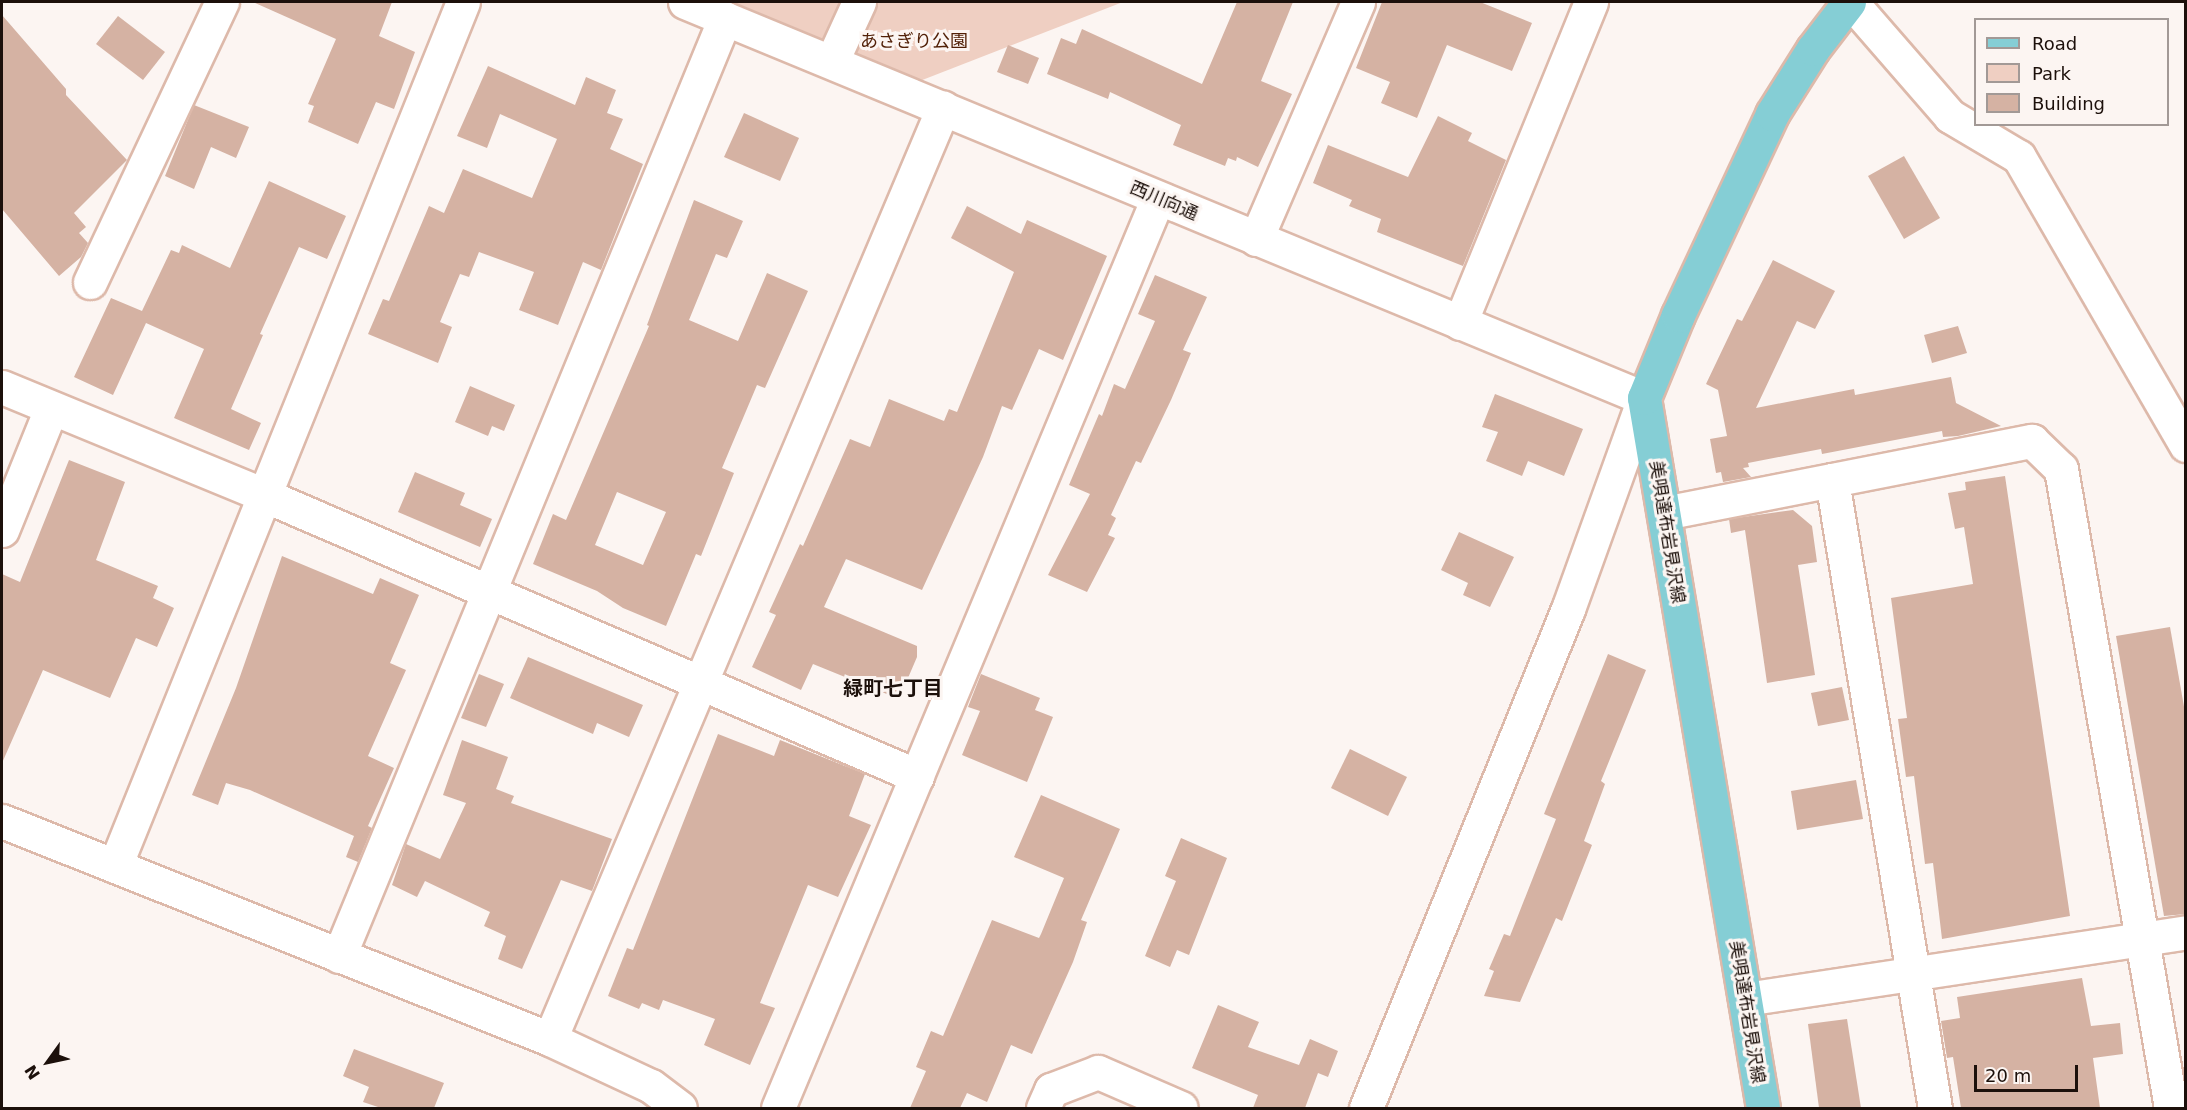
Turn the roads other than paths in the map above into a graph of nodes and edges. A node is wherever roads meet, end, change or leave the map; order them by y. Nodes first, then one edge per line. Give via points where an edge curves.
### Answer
1 (222, 2) edge
2 (463, 2) edge
3 (685, 2) edge
4 (859, 2) edge
5 (1358, 2) edge
6 (1591, 2) edge
7 (1850, 2) edge
8 (725, 18) junction
9 (832, 61) junction
10 (943, 108) junction
11 (1158, 198) junction
12 (1256, 239) junction
13 (90, 282) dead end
14 (1460, 323) junction
15 (2, 387) edge
16 (1644, 398) junction
17 (51, 409) junction
18 (2186, 445) edge
19 (1832, 480) junction
20 (264, 495) junction
21 (1664, 513) junction
22 (2, 530) edge
23 (489, 592) junction
24 (701, 683) junction
25 (917, 776) junction
26 (2, 821) edge
27 (115, 866) junction
28 (2186, 932) edge
29 (2143, 940) junction
30 (339, 956) junction
31 (1912, 974) junction
32 (1745, 999) junction
33 (550, 1039) junction
34 (680, 1108) edge
35 (778, 1108) edge
36 (1043, 1108) edge
37 (1181, 1108) edge
38 (1366, 1108) edge
39 (1763, 1108) edge
40 (1935, 1108) edge
41 (2171, 1108) edge

1 - 13 street
2 - 20 street
3 - 8 street, 西川向通
4 - 9 street
5 - 12 street
6 - 14 street
7 - 16 main road via 1813,49 1772,114
7 - 18 street via 1950,116 2019,157
8 - 9 street, 西川向通
8 - 23 street
9 - 10 street, 西川向通
10 - 11 street, 西川向通
10 - 24 street
11 - 12 street, 西川向通
11 - 25 street
12 - 14 street, 西川向通
14 - 16 street, 西川向通
15 - 17 street
16 - 21 main road, 美唄達布岩見沢線
16 - 38 street via 1568,609
17 - 20 street
17 - 22 street
19 - 21 street
19 - 29 street via 2032,441 2061,469
19 - 31 street
20 - 23 street
20 - 27 street
21 - 32 main road, 美唄達布岩見沢線
23 - 24 street
23 - 30 street
24 - 25 street
24 - 33 street
25 - 35 street
26 - 27 street
27 - 30 street
28 - 29 street
29 - 31 street
29 - 41 street
30 - 33 street
31 - 32 street
31 - 40 street
32 - 39 main road, 美唄達布岩見沢線
33 - 34 street via 651,1086
36 - 37 street via 1051,1090 1098,1072

